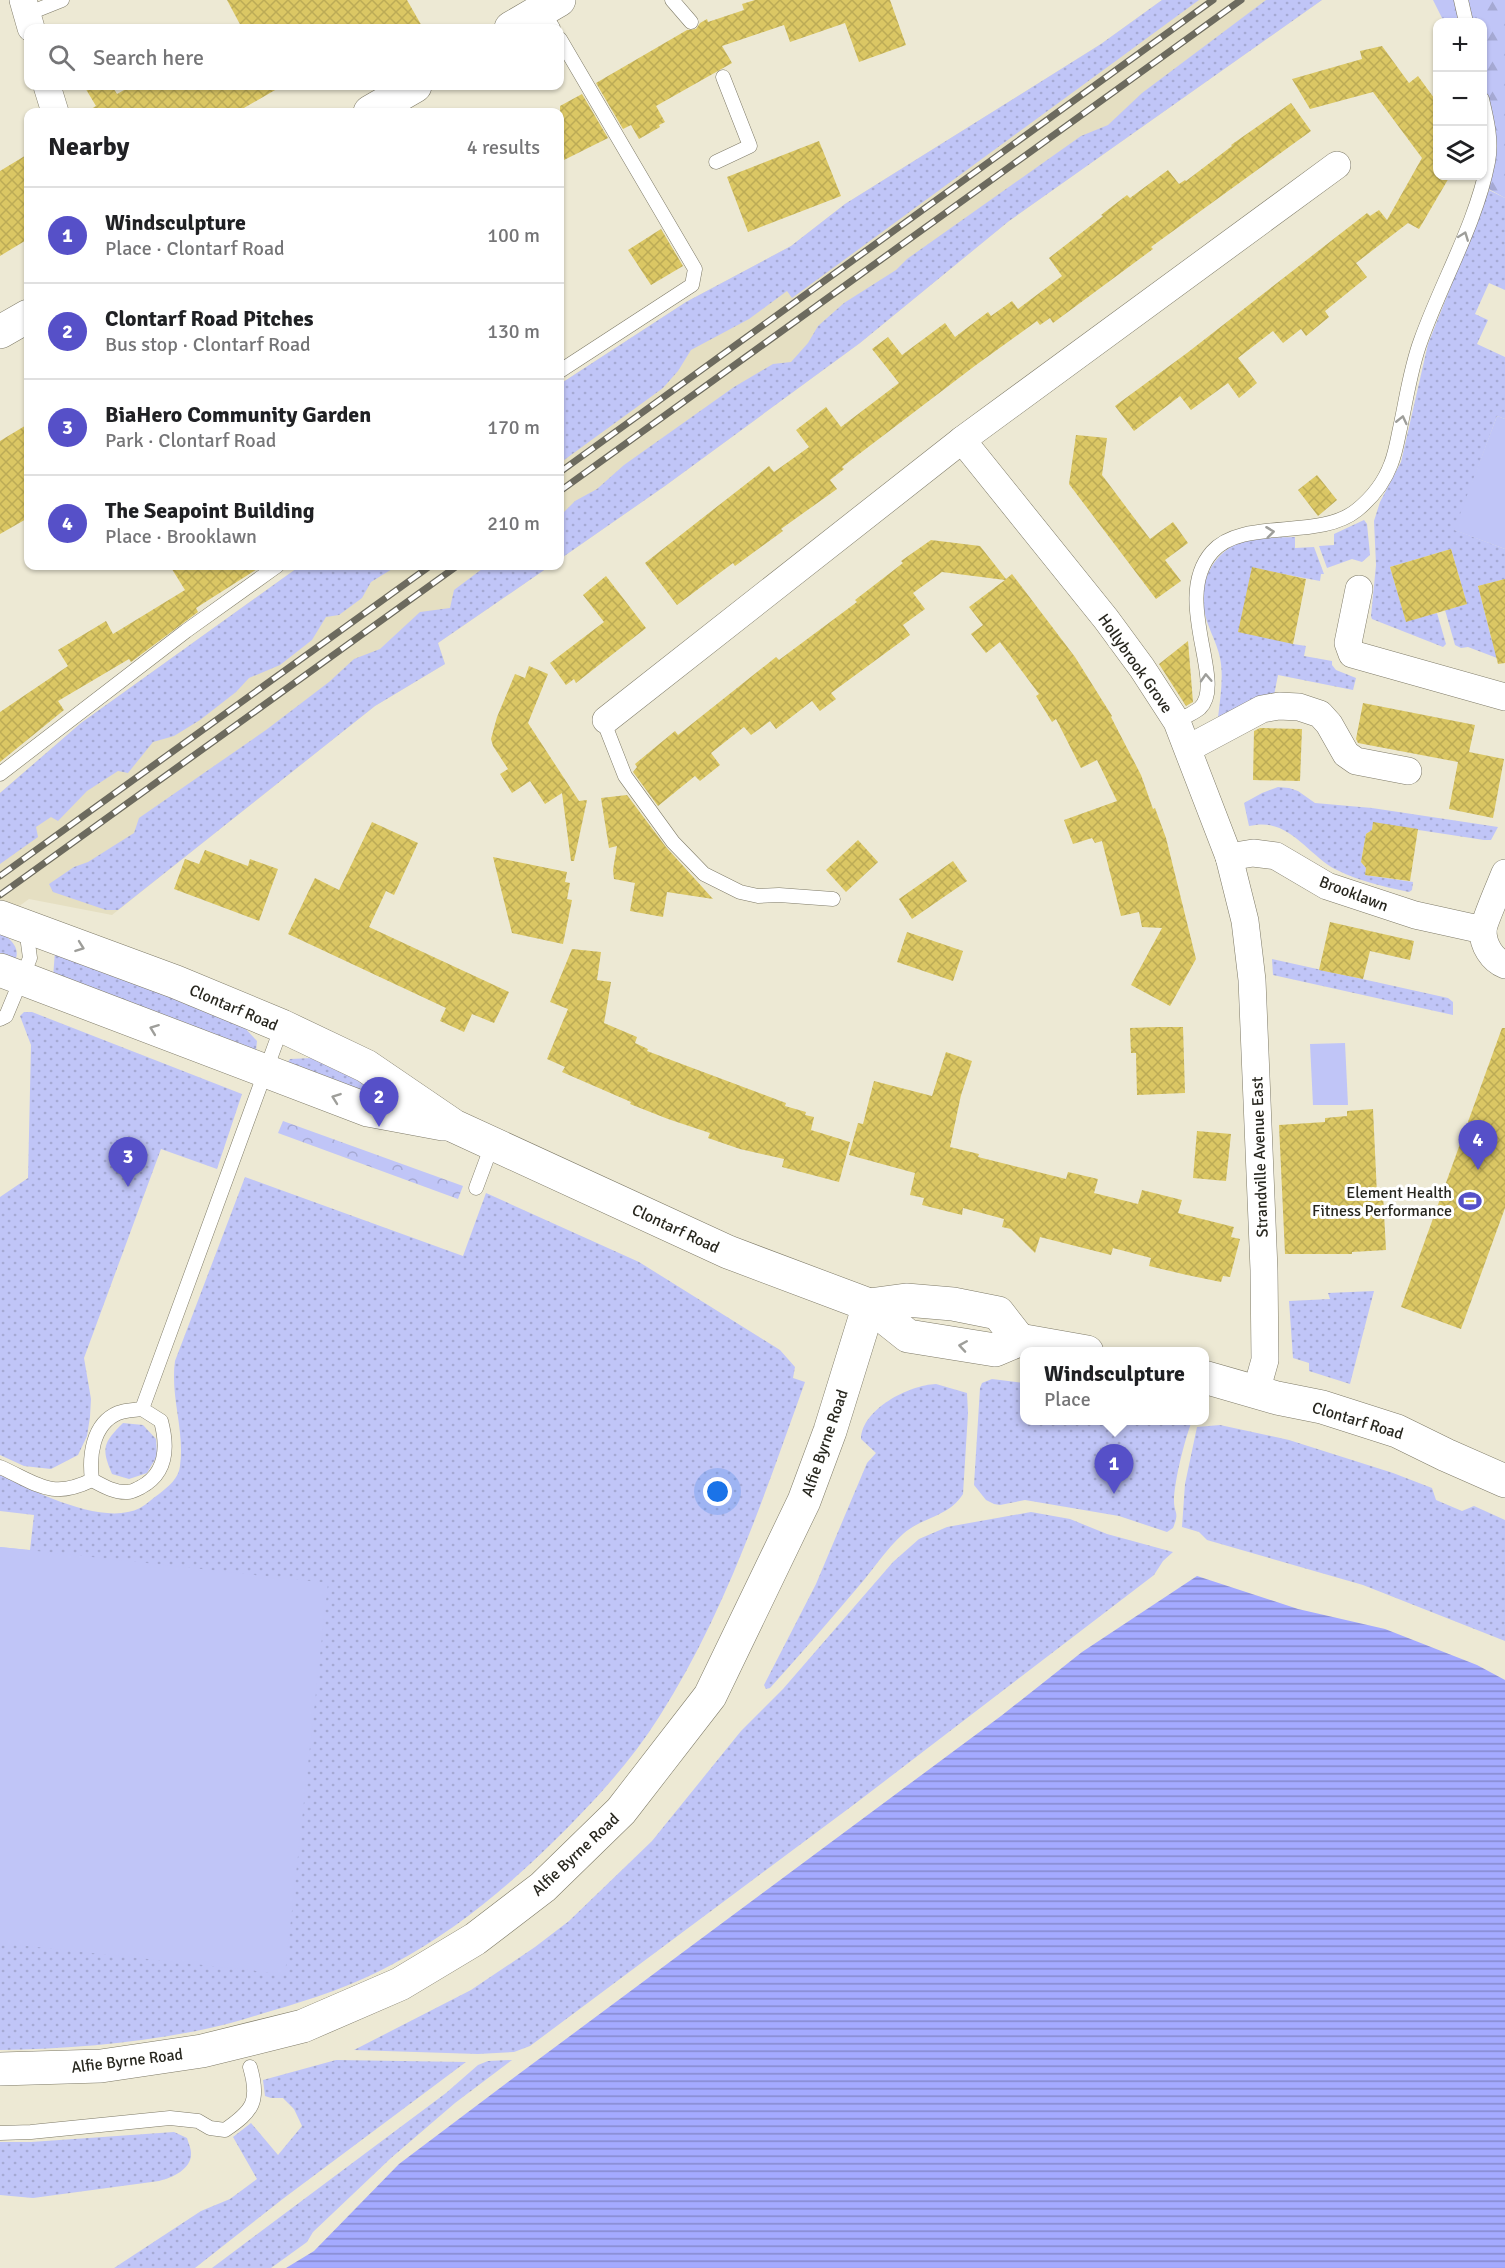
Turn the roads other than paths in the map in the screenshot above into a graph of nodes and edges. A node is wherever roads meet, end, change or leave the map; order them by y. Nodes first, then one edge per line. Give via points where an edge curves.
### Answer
1 (62, 0) edge
2 (672, 0) edge
3 (1461, 0) edge
4 (554, 8) edge
5 (27, 14) edge
6 (1465, 18) edge
7 (691, 22) dead end
8 (520, 24) edge
9 (564, 46) edge
10 (723, 77) dead end
11 (48, 90) edge
12 (408, 90) edge
13 (54, 108) edge
14 (377, 108) edge
15 (1487, 123) edge
16 (716, 162) dead end
17 (1337, 165) dead end
18 (24, 318) edge
19 (0, 332) edge
20 (564, 368) edge
21 (962, 440) junction
22 (272, 570) edge
23 (1359, 589) dead end
24 (1505, 698) edge
25 (606, 720) joint
26 (1177, 722) junction
27 (1189, 748) junction
28 (1408, 771) dead end
29 (0, 774) edge
30 (1229, 857) junction
31 (1505, 873) edge
32 (833, 899) dead end
33 (1245, 921) joint
34 (13, 922) edge
35 (1483, 930) junction
36 (1505, 965) edge
37 (11, 974) edge
38 (0, 1019) edge
39 (282, 1026) junction
40 (265, 1072) junction
41 (454, 1126) junction
42 (492, 1144) junction
43 (476, 1188) dead end
44 (869, 1305) junction
45 (1059, 1347) edge
46 (1209, 1378) edge
47 (1256, 1392) junction
48 (142, 1409) junction
49 (0, 1467) edge
50 (92, 1480) junction
51 (1505, 1481) edge
52 (250, 2067) dead end
53 (0, 2069) edge
54 (0, 2133) edge

1 - 5 lane
2 - 7 lane
3 - 6 lane
4 - 8 main road
9 - 20 lane via 695,269 692,285
10 - 16 lane via 750,146
11 - 13 street
12 - 14 main road
26 -> 15 lane via 1200,708 1207,697 1196,585 1201,566 1214,550 1233,537 1330,524 1356,511 1378,490 1392,462 1420,343 1483,187 1489,158
17 - 21 street
18 - 19 main road
21 - 25 street
21 - 26 street, Hollybrook Grove via 1106,619
22 - 29 lane
23 - 24 street via 1348,643 1352,654
25 - 32 lane via 625,776 673,842 704,874 740,892 758,896
26 - 27 street, Hollybrook Grove
27 - 28 street via 1262,709 1280,705 1320,714 1346,754 1356,760
27 - 30 street, Hollybrook Grove
30 - 33 street, Hollybrook Grove
30 - 35 street, Brooklawn via 1253,852 1276,856 1328,886 1415,915
31 - 35 street
33 - 47 street, Strandville Avenue East via 1252,980 1264,1270 1265,1360
34 - 37 lane via 30,958
34 -> 39 main road, Clontarf Road
35 - 36 street via 1487,948 1497,962
37 - 38 lane via 6,1016
40 -> 37 main road, Clontarf Road
39 - 40 lane
39 - 41 main road, Clontarf Road via 366,1066
41 -> 40 main road, Clontarf Road via 368,1110
40 - 48 lane
41 - 42 main road, Clontarf Road
42 - 43 lane
42 - 44 main road, Clontarf Road via 728,1252
44 - 45 main road, Clontarf Road via 908,1336 995,1350 1019,1340
44 - 53 main road, Alfie Byrne Road via 804,1501 710,1696 621,1810 543,1887 475,1939 400,1984 303,2026 202,2051 101,2066
46 - 47 main road, Clontarf Road
47 - 51 main road, Clontarf Road via 1322,1407 1397,1431
48 - 50 lane via 118,1413 104,1423 93,1443
48 - 50 lane via 161,1421 165,1437 164,1460 153,1480 130,1492 114,1491
49 - 50 lane via 51,1490 73,1489
52 - 54 lane via 255,2089 252,2106 225,2130 218,2131 198,2121 170,2118

